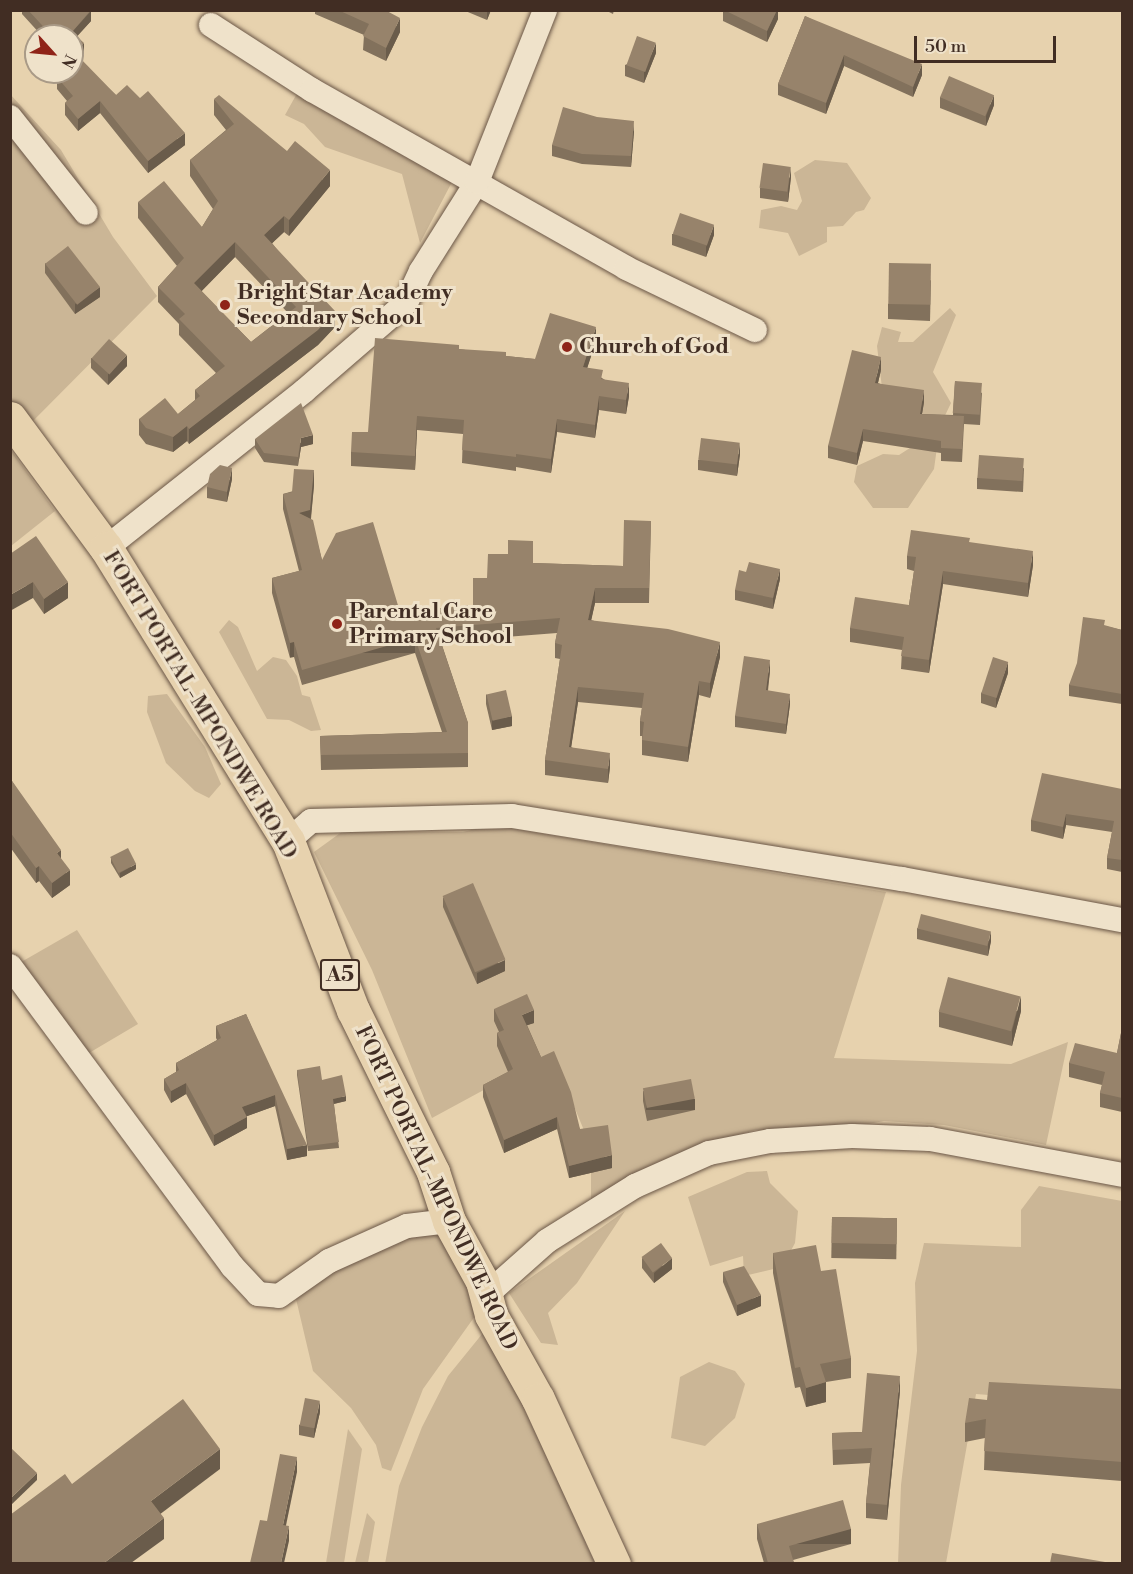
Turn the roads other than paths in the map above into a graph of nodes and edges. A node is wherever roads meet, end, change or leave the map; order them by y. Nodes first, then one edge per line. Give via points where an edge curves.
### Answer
1 (545, 10) edge
2 (211, 25) dead end
3 (10, 117) edge
4 (477, 182) junction
5 (86, 213) dead end
6 (755, 330) dead end
7 (10, 418) edge
8 (106, 548) junction
9 (288, 841) junction
10 (1122, 920) edge
11 (10, 966) edge
12 (1122, 1176) edge
13 (449, 1221) junction
14 (487, 1304) junction
15 (614, 1563) edge

1 - 4 street
2 - 4 street via 312,90
3 - 5 street
4 - 6 street via 626,268
4 - 8 street via 421,271 406,303 304,391
7 - 8 highway, FORT PORTAL-MPONDWE ROAD / A5
8 - 9 highway, FORT PORTAL-MPONDWE ROAD / A5
9 - 10 street via 311,821 512,816 902,879
9 - 13 highway, FORT PORTAL-MPONDWE ROAD / A5 via 353,1010 433,1172
11 - 13 street via 232,1266 258,1294 279,1296 329,1261 407,1226
12 - 14 street via 930,1139 852,1136 770,1141 709,1153 635,1186 548,1241 493,1289
13 - 14 highway, FORT PORTAL-MPONDWE ROAD / A5 via 482,1281
14 - 15 highway, FORT PORTAL-MPONDWE ROAD / A5 via 538,1399

